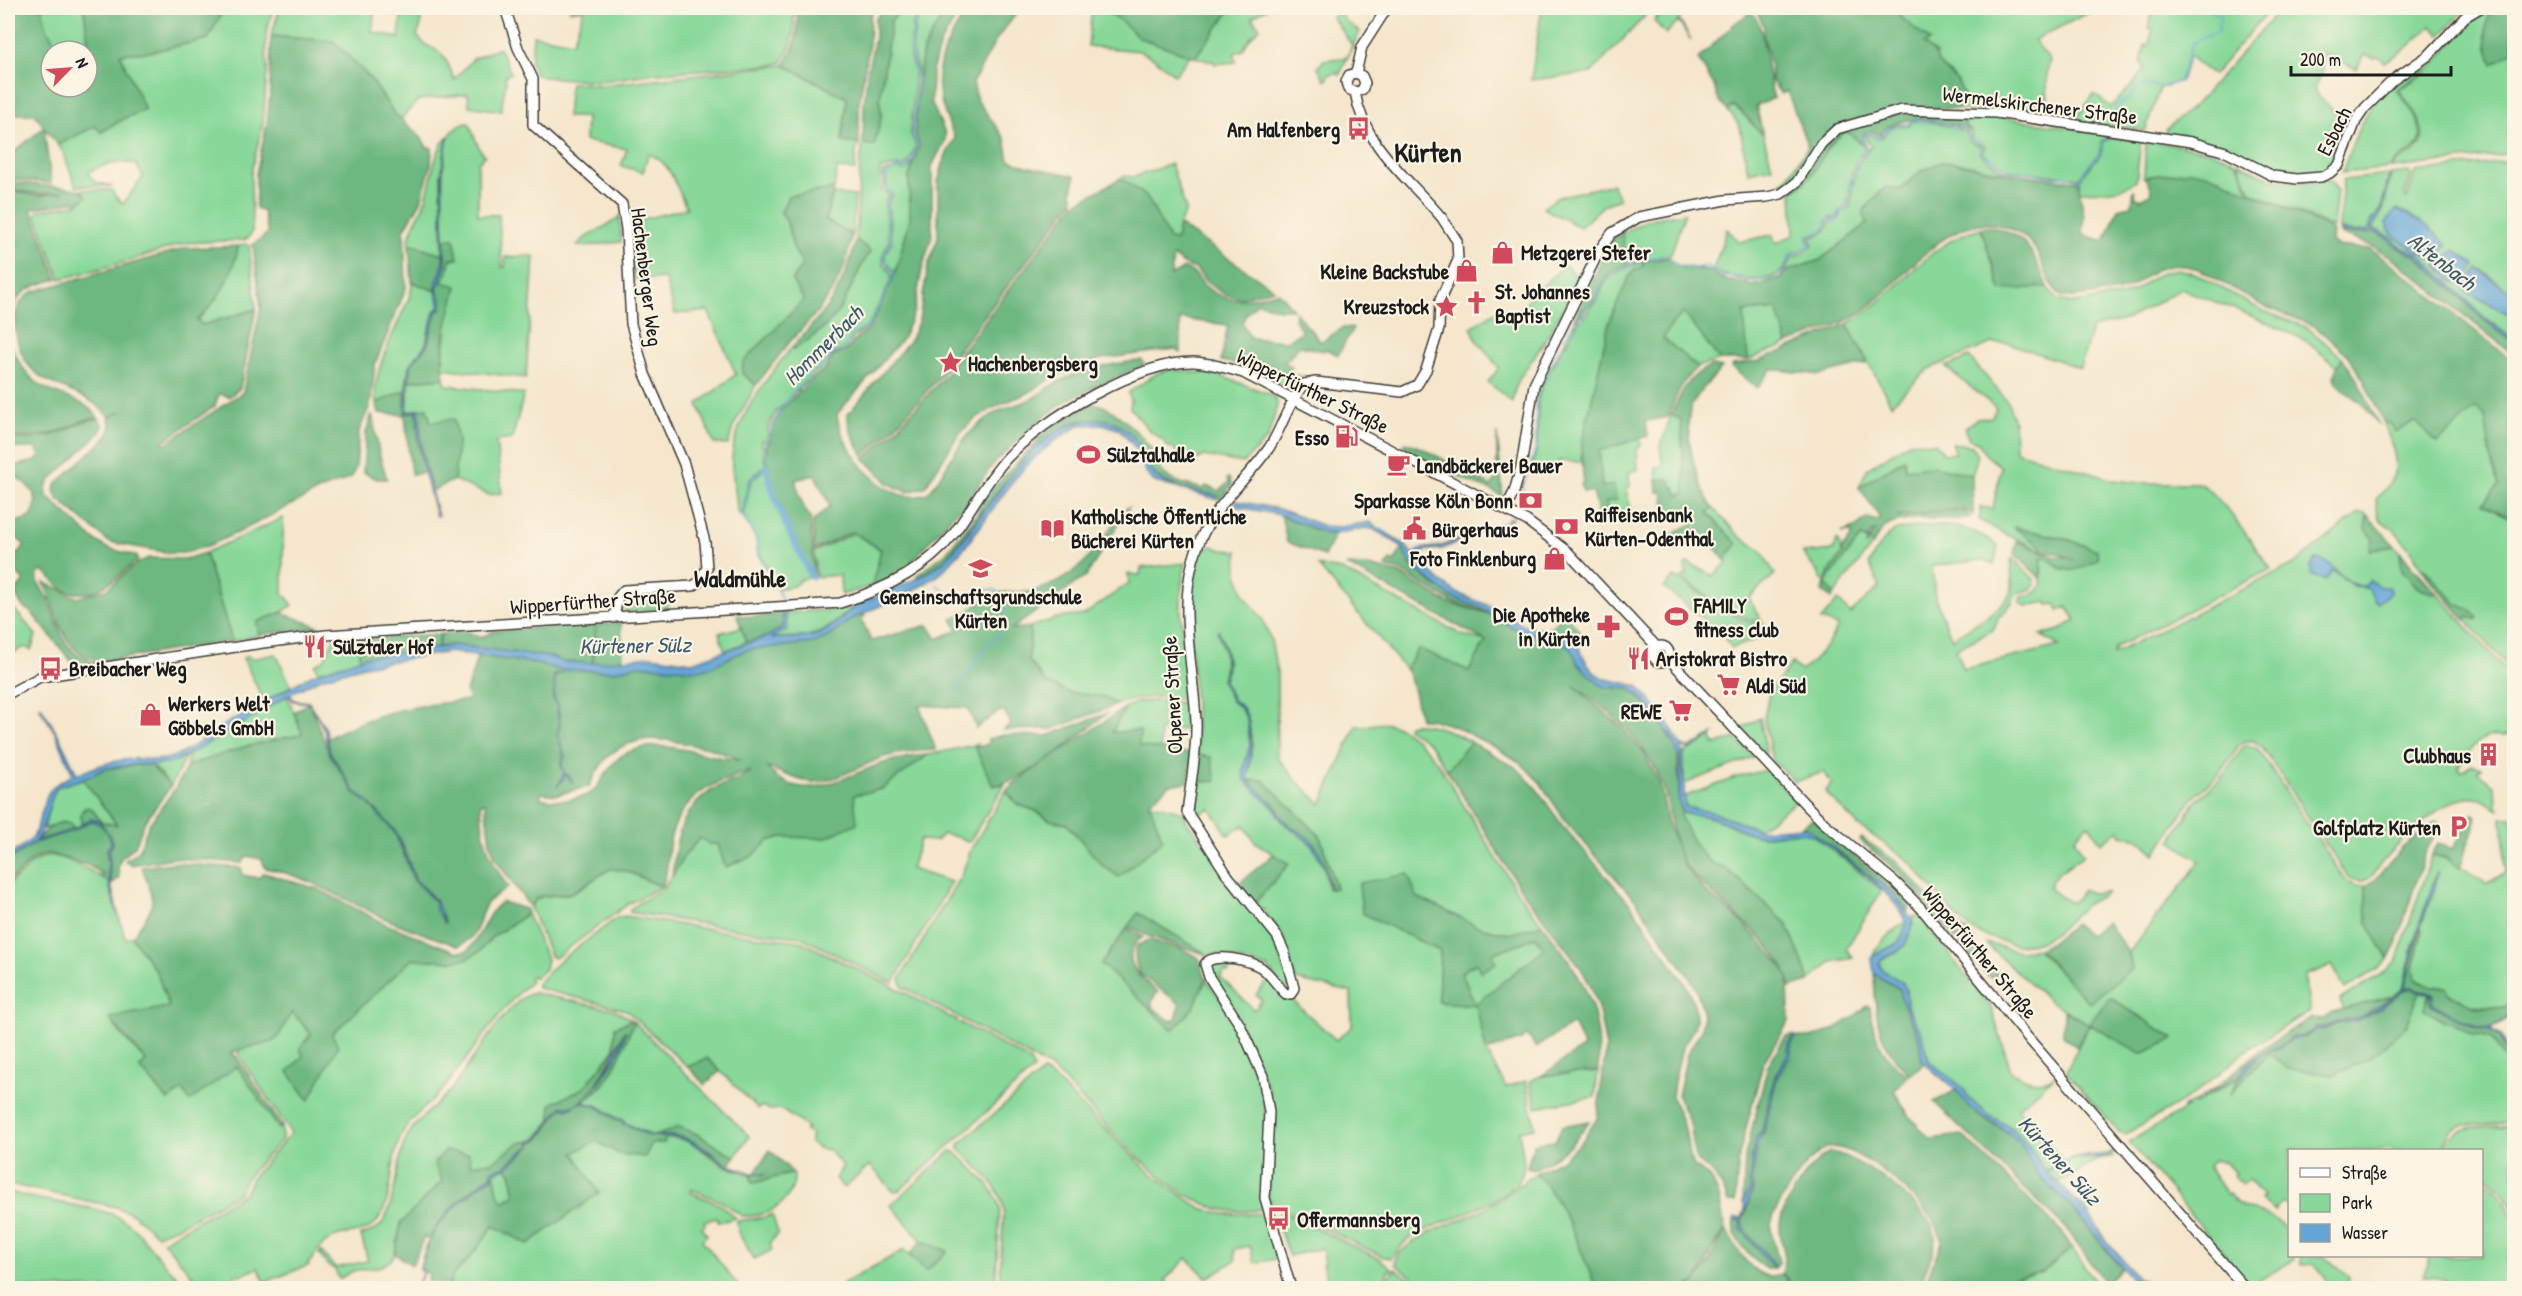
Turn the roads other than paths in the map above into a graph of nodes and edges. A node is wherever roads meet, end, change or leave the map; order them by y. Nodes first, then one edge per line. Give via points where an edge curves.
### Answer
1 (424, 8) edge
2 (430, 8) edge
3 (505, 8) edge
4 (1387, 8) edge
5 (2480, 8) edge
6 (2327, 175) joint
7 (1294, 398) junction
8 (1506, 508) junction
9 (614, 618) junction
10 (8, 694) edge
11 (1291, 1288) edge
12 (2245, 1288) edge

1 - 2 main road
3 - 9 main road, Hachenberger Weg via 533,79 532,126 622,204 631,324 645,374 689,480 708,559 704,576 693,586 624,590 618,597
4 - 7 main road via 1362,47 1356,73 1365,83 1355,92 1359,114 1370,138 1452,230 1459,246 1458,260 1440,300 1438,329 1426,370 1417,385 1402,392 1306,382
5 - 6 main road, Esbach via 2465,17 2429,55 2389,83 2365,108 2342,160
6 - 8 main road, Wermelskirchener Straße via 2308,179 2282,177 2200,144 1996,113 1902,110 1843,126 1826,138 1797,182 1781,194 1653,212 1612,233 1600,249 1534,385 1521,467
7 - 8 main road, Wipperfürther Straße
7 - 9 main road, Wipperfürther Straße via 1219,365 1193,362 1135,375 1066,411 1035,433 1007,458 951,538 911,573 868,595 840,603
7 - 11 main road, Olpener Straße via 1268,448 1203,535 1192,561 1185,612 1196,725 1187,812 1228,876 1276,936 1294,988 1286,994 1257,965 1224,958 1207,961 1207,972 1240,1025 1266,1084 1269,1112 1264,1190
8 - 12 main road, Wipperfürther Straße via 1560,545 1657,647 1667,649 1668,657 1804,804 1920,907
9 - 10 main road, Wipperfürther Straße via 297,638 40,677

